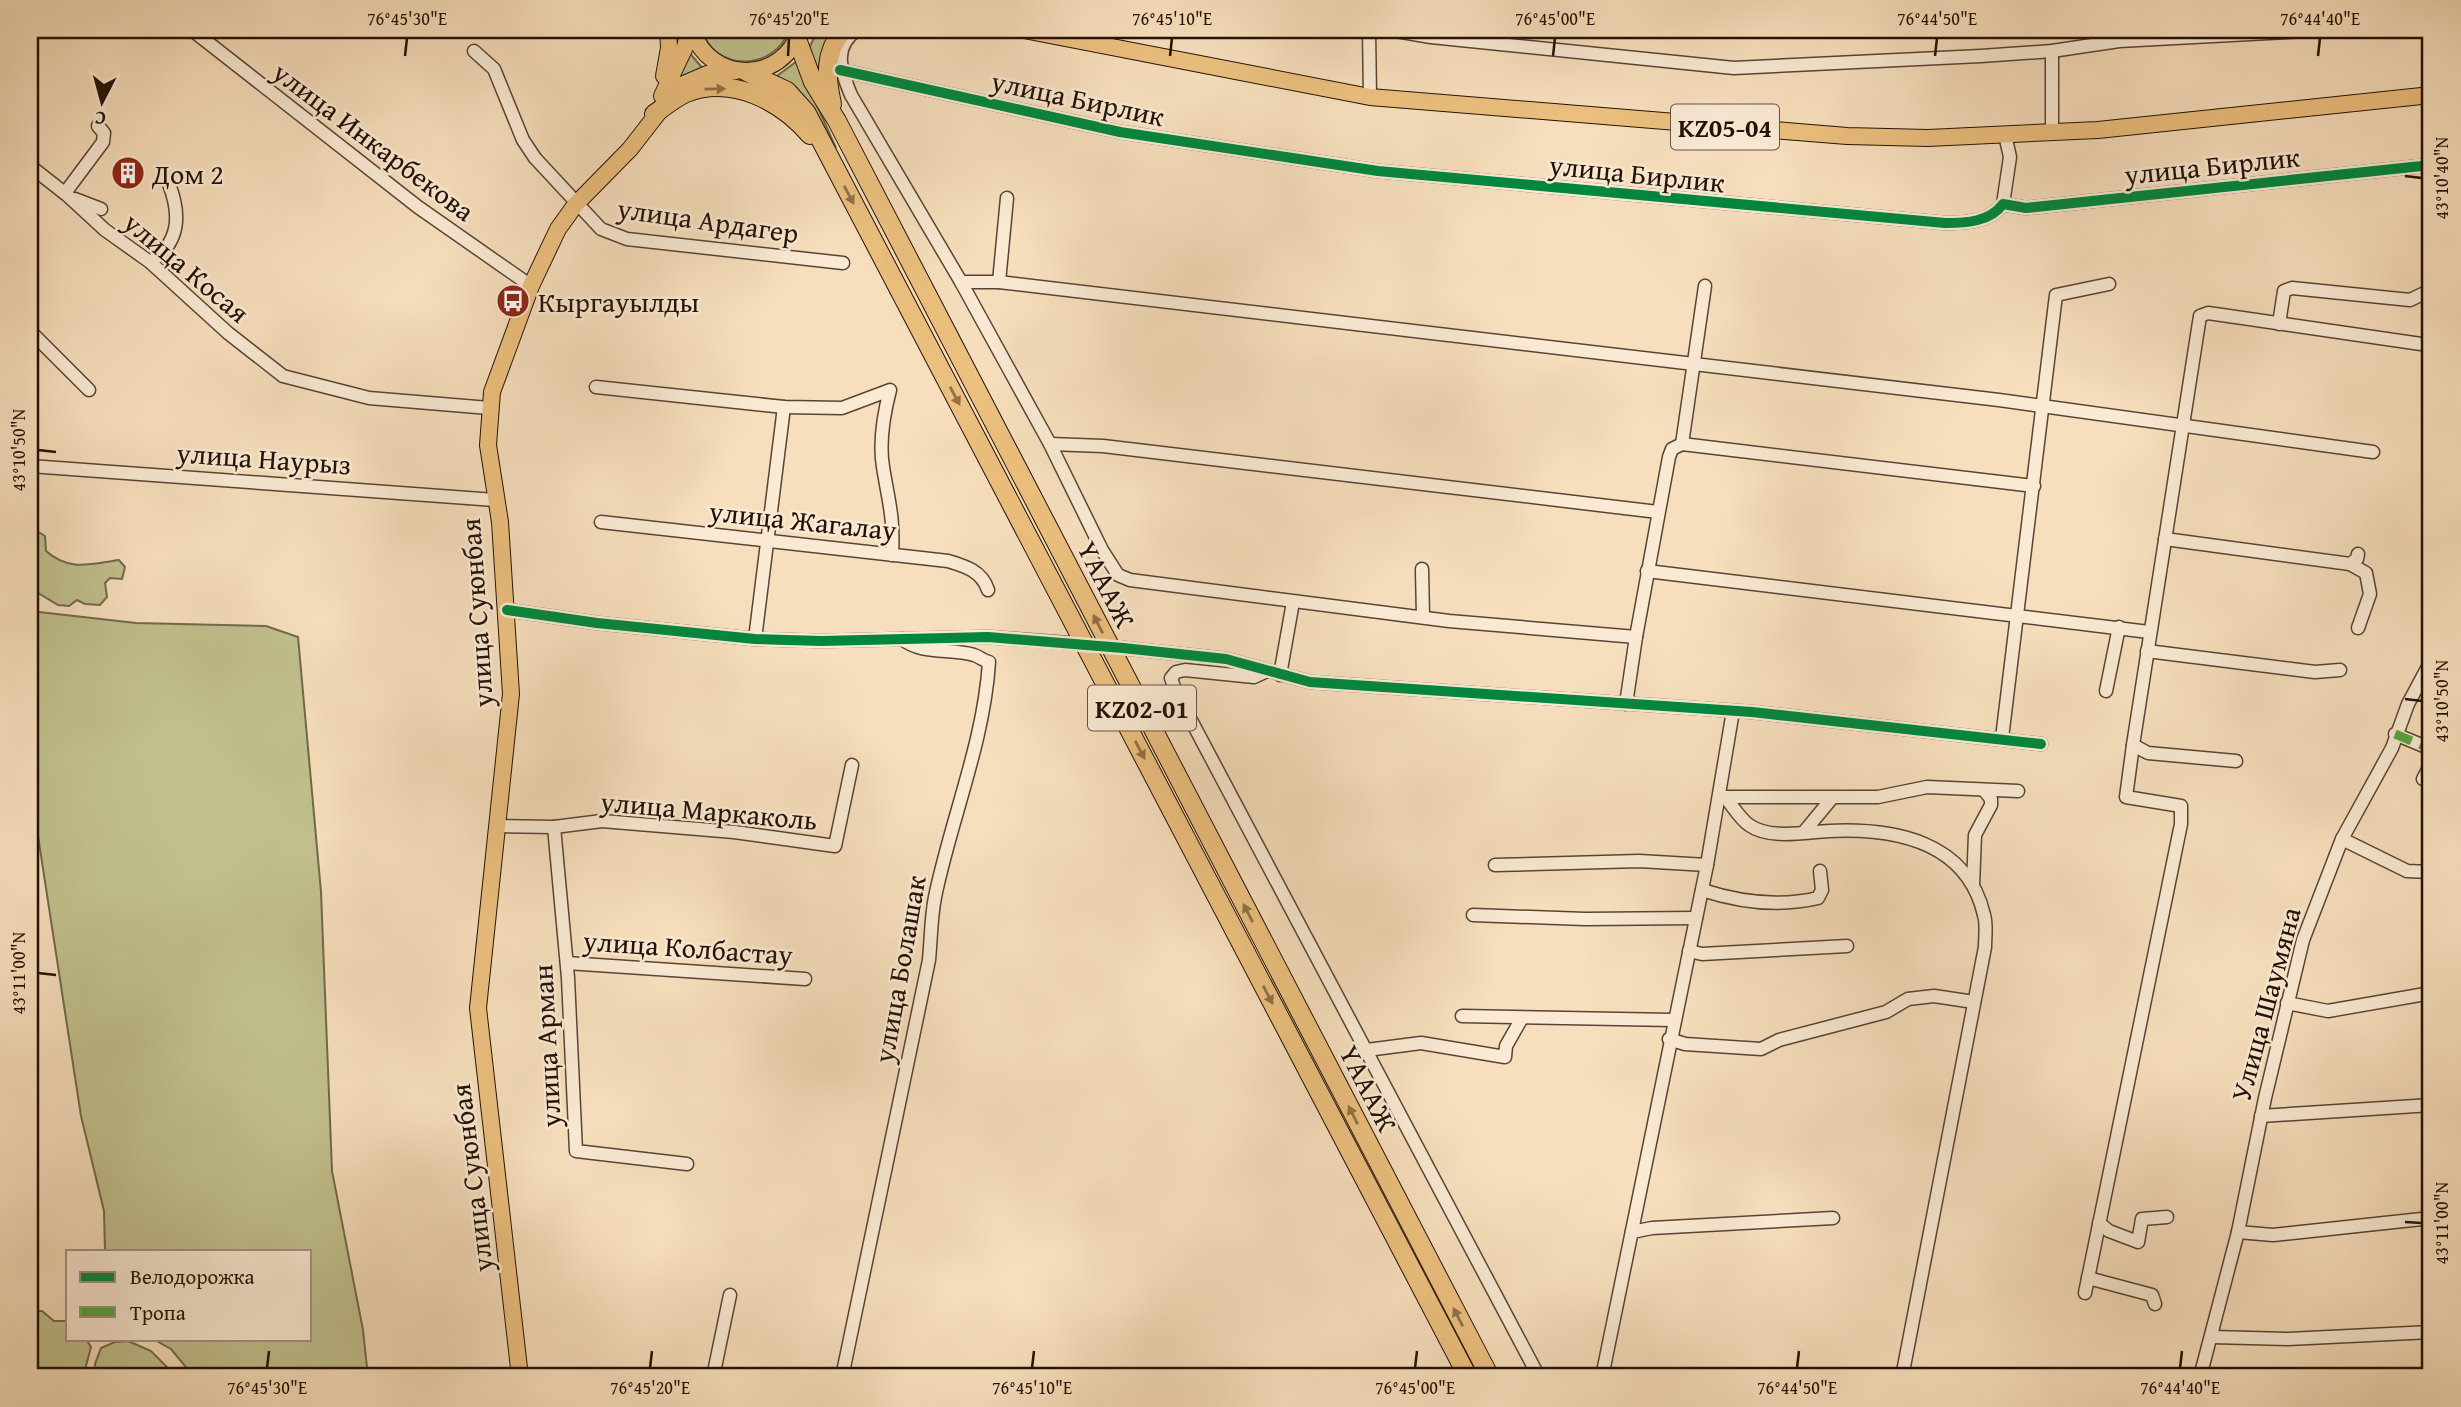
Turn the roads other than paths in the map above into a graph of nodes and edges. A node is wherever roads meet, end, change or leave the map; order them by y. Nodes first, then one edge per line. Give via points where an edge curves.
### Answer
1 (192, 30) edge
2 (668, 30) edge
3 (690, 30) edge
4 (843, 30) edge
5 (857, 30) edge
6 (1024, 30) edge
7 (1369, 30) edge
8 (1390, 30) edge
9 (2324, 30) edge
10 (802, 33) edge
11 (474, 51) dead end
12 (2052, 51) junction
13 (840, 70) junction
14 (741, 71) junction
15 (2431, 96) edge
16 (1370, 97) junction
17 (653, 114) junction
18 (837, 121) junction
19 (98, 126) dead end
20 (2052, 133) junction
21 (2005, 135) junction
22 (830, 161) junction
23 (2431, 165) edge
24 (30, 166) edge
25 (169, 184) dead end
26 (67, 195) junction
27 (1007, 198) dead end
28 (576, 204) junction
29 (2003, 204) junction
30 (101, 209) dead end
31 (150, 262) junction
32 (842, 263) dead end
33 (961, 282) junction
34 (999, 282) junction
35 (2109, 284) dead end
36 (531, 286) junction
37 (1705, 286) dead end
38 (2431, 290) edge
39 (2279, 324) junction
40 (30, 331) edge
41 (2428, 345) dead end
42 (1695, 363) junction
43 (596, 387) dead end
44 (89, 390) dead end
45 (784, 407) junction
46 (489, 408) junction
47 (2044, 408) junction
48 (2181, 424) junction
49 (1051, 444) junction
50 (1682, 444) junction
51 (2373, 452) dead end
52 (30, 466) edge
53 (2034, 486) junction
54 (495, 500) junction
55 (1658, 512) junction
56 (601, 522) dead end
57 (2165, 539) junction
58 (766, 542) junction
59 (892, 555) junction
60 (1422, 569) dead end
61 (1647, 571) junction
62 (988, 590) dead end
63 (1293, 602) junction
64 (507, 610) junction
65 (2017, 613) junction
66 (1423, 617) junction
67 (2119, 627) junction
68 (2358, 628) dead end
69 (2149, 632) junction
70 (1636, 637) junction
71 (755, 639) junction
72 (902, 639) junction
73 (1068, 643) tunnel mouth
74 (1123, 648) tunnel mouth
75 (2147, 651) junction
76 (2431, 662) edge
77 (2340, 670) dead end
78 (1273, 673) junction
79 (2106, 691) dead end
80 (1626, 704) junction
81 (1733, 711) junction
82 (2395, 734) junction
83 (2002, 737) junction
84 (2041, 744) dead end
85 (2133, 745) junction
86 (2431, 749) edge
87 (2236, 761) dead end
88 (2431, 764) edge
89 (852, 765) dead end
90 (2423, 779) dead end
91 (1984, 790) junction
92 (2018, 791) dead end
93 (1723, 797) junction
94 (1832, 797) junction
95 (498, 826) junction
96 (554, 827) junction
97 (1804, 832) junction
98 (2342, 839) junction
99 (1495, 865) dead end
100 (1707, 865) junction
101 (1820, 871) dead end
102 (2431, 872) edge
103 (1973, 885) junction
104 (1702, 890) junction
105 (1473, 915) dead end
106 (1696, 918) junction
107 (1847, 946) dead end
108 (1689, 951) junction
109 (567, 963) junction
110 (805, 979) dead end
111 (2431, 993) edge
112 (1974, 1002) junction
113 (2287, 1003) junction
114 (1462, 1016) dead end
115 (1522, 1018) junction
116 (1673, 1020) junction
117 (1669, 1038) junction
118 (1367, 1051) junction
119 (2431, 1105) edge
120 (2261, 1116) junction
121 (687, 1164) dead end
122 (2166, 1217) dead end
123 (2431, 1218) edge
124 (1833, 1219) dead end
125 (2099, 1223) junction
126 (1632, 1232) junction
127 (2238, 1232) junction
128 (2088, 1278) junction
129 (2085, 1293) dead end
130 (730, 1295) dead end
131 (2155, 1304) dead end
132 (2431, 1332) edge
133 (2212, 1337) junction
134 (520, 1377) edge
135 (713, 1377) edge
136 (842, 1377) edge
137 (1468, 1377) edge
138 (1490, 1377) edge
139 (1539, 1377) edge
140 (1602, 1377) edge
141 (1902, 1377) edge
142 (2200, 1377) edge

1 - 36 street, улица Инкарбекова via 418,207
2 - 17 main road via 667,63
3 - 14 main road via 711,60
3 - 17 main road
4 - 18 highway via 833,44 827,67
5 - 13 street via 841,47
6 - 16 main road, KZ05-04
7 - 16 street
8 - 12 street via 1734,68
9 - 12 street via 2119,41
10 - 14 main road, улица Суюнбая via 777,62
10 - 18 highway, ҮАААЖ / KZ02-01 via 813,82
11 - 28 street, улица Ардагер via 494,69 523,140
12 - 20 street
13 - 29 street, улица Бирлик via 1120,132 1397,173 1945,223 1990,216
13 - 33 street
14 - 17 main road, улица Суюнбая via 687,80
14 - 22 highway, ҮАААЖ / KZ02-01 via 777,85 801,104
15 - 20 main road, KZ05-04
16 - 21 main road, KZ05-04 via 1809,133 1928,138
17 -> 22 highway via 694,91 758,95 786,110
17 - 28 main road, улица Суюнбая via 630,149
138 -> 18 highway, ҮАААЖ / KZ02-01
19 - 26 street via 104,133 103,142
20 - 21 main road, KZ05-04
21 - 29 street via 2010,157
22 -> 137 highway, ҮАААЖ / KZ02-01
23 - 29 street, улица Бирлик via 2026,208
24 - 26 street, улица Косая
25 - 31 street via 177,213 176,233 162,254
26 - 30 street
26 - 31 street, улица Косая
27 - 34 street
28 - 32 street, улица Ардагер via 601,229 627,239
28 - 36 main road, улица Суюнбая via 558,229
31 - 46 street, улица Косая via 228,333 284,376 369,398
33 - 34 street
33 - 49 street
34 - 42 street
35 - 47 street via 2056,295
36 - 46 main road, улица Суюнбая via 498,368
37 - 42 street
38 - 39 street via 2410,300 2292,288 2284,291
39 - 41 street
39 - 48 street via 2202,313
40 - 44 street
42 - 47 street
42 - 50 street
43 - 45 street
45 - 58 street
45 - 59 street via 842,408 890,390 883,467 893,507
46 - 54 main road, улица Суюнбая
47 - 48 street
47 - 53 street
48 - 51 street
48 - 57 street
49 - 55 street via 1103,446
49 - 63 street via 1089,526 1118,575
50 - 53 street
50 - 55 street via 1672,449
52 - 54 street, улица Наурыз
53 - 65 street
54 - 64 main road, улица Суюнбая
55 - 61 street
56 - 58 street, улица Жагалау
57 - 68 street via 2354,559 2366,573 2371,594
57 - 69 street
58 - 59 street, улица Жагалау
58 - 71 street
59 - 62 street, улица Жагалау via 970,567
60 - 66 street
61 - 65 street
61 - 70 street
63 - 66 street
63 - 78 street
64 - 71 street
64 - 95 main road, улица Суюнбая via 511,694
65 - 67 street
65 - 83 street
66 - 70 street
67 - 69 street
67 - 79 street
69 - 75 street
70 - 80 street
71 - 72 street
72 - 73 street via 988,637
72 - 136 street, улица Болашак via 909,645 977,655 989,662 979,722 934,898 929,960
74 - 78 street via 1226,659
75 - 77 street via 2315,673
75 - 85 street
76 - 82 street, Улица Шаумяна
78 - 80 street via 1380,689
78 - 118 street via 1254,677 1185,670 1171,678
80 - 81 street
81 - 83 street
81 - 93 street
82 - 86 street
82 - 98 street, Улица Шаумяна via 2392,748
83 - 84 street
85 - 87 street via 2148,754
85 - 125 street via 2126,797 2182,806 2181,824
88 - 90 street
89 - 96 street, улица Маркаколь via 835,846 602,821
91 - 92 street
91 - 94 street via 1927,787 1878,797
91 - 103 street via 1991,805 1975,835
93 - 94 street
93 - 97 street via 1750,826 1783,834
93 - 100 street
94 - 97 street
95 - 96 street, улица Маркаколь
95 - 134 main road, улица Суюнбая via 478,1008
96 - 109 street, улица Арман
97 - 103 street via 1918,839 1948,858
98 - 102 street via 2407,871
98 - 113 street, Улица Шаумяна via 2303,940
99 - 100 street via 1639,861
100 - 104 street
101 - 104 street via 1818,898 1805,901 1761,902
103 - 112 street via 1985,916 1985,947
104 - 106 street
105 - 106 street
106 - 108 street
107 - 108 street
108 - 116 street
109 - 110 street, улица Колбастау
109 - 121 street, улица Арман via 576,1151
111 - 113 street via 2328,1011
112 - 117 street via 1934,996 1908,999 1886,1012 1779,1040 1761,1049 1685,1044
112 - 141 street
113 - 120 street, Улица Шаумяна
114 - 115 street
115 - 116 street
115 - 118 street via 1505,1057 1421,1044
116 - 117 street
117 - 126 street
118 - 139 street
119 - 120 street
120 - 127 street, Улица Шаумяна
122 - 125 street via 2142,1219 2137,1242
123 - 127 street via 2273,1235
124 - 126 street
125 - 128 street
126 - 140 street
127 - 133 street, Улица Шаумяна
128 - 129 street
128 - 131 street via 2139,1289 2152,1295
130 - 135 street
132 - 133 street via 2288,1339
133 - 142 street, Улица Шаумяна

